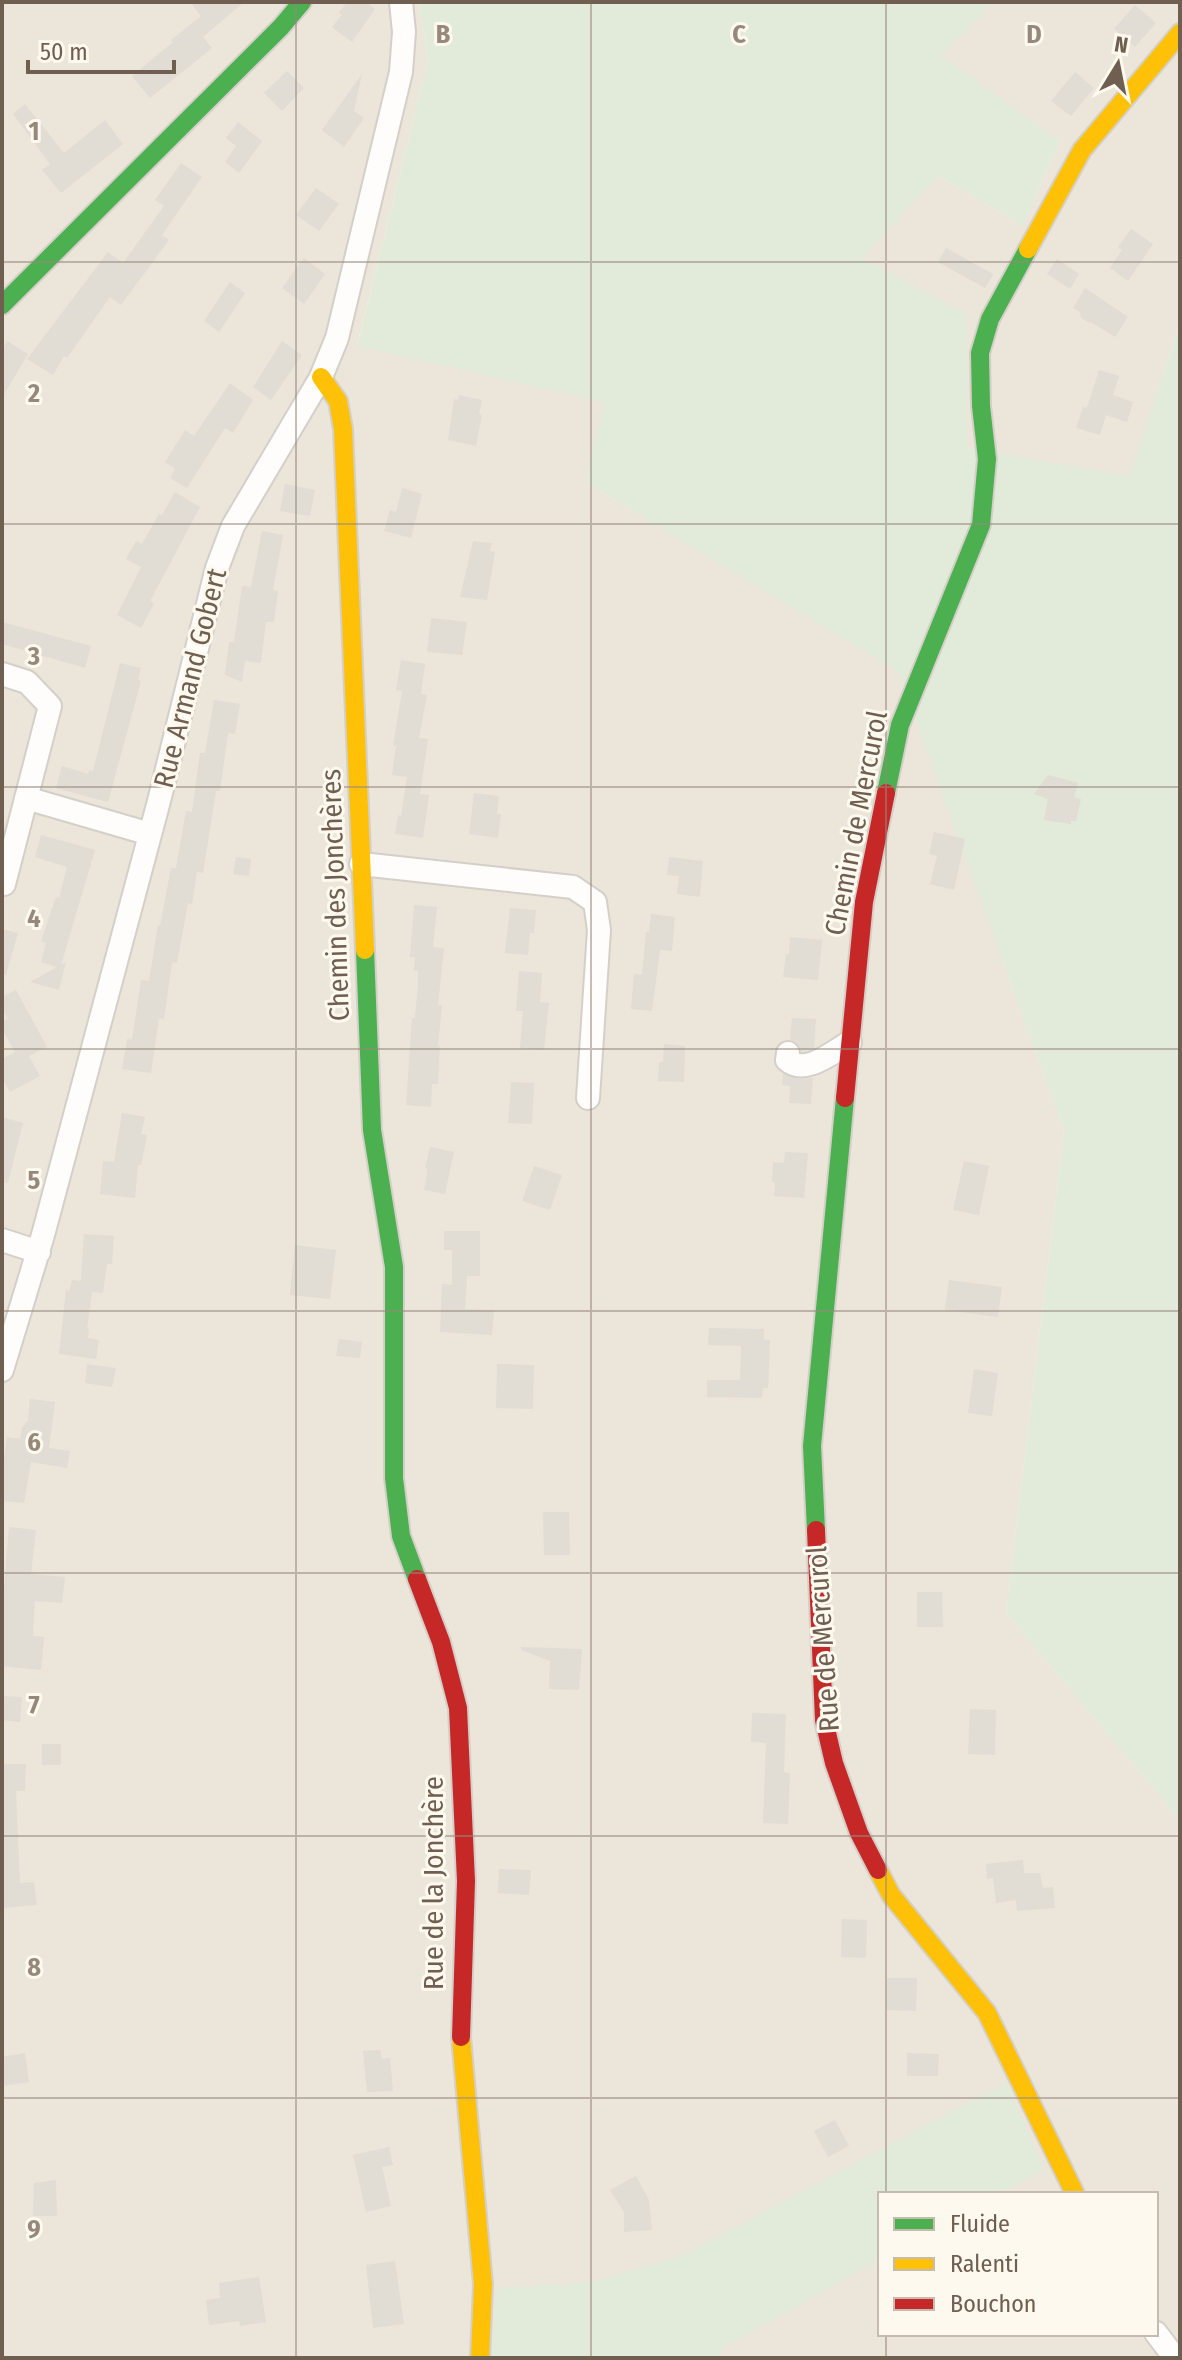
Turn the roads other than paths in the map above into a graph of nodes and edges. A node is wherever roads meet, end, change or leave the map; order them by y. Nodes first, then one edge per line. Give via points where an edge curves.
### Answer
1 (302, 2) edge
2 (401, 2) edge
3 (1180, 33) edge
4 (2, 305) edge
5 (321, 377) junction
6 (2, 674) edge
7 (26, 798) junction
8 (150, 834) junction
9 (361, 864) junction
10 (4, 884) dead end
11 (850, 1042) junction
12 (788, 1053) dead end
13 (588, 1098) dead end
14 (839, 1163) joint
15 (2, 1240) edge
16 (39, 1252) junction
17 (2, 1370) edge
18 (393, 1416) joint
19 (1074, 2192) edge
20 (1158, 2336) edge
21 (480, 2358) edge
22 (1175, 2358) edge

1 - 4 street
2 - 5 street, Rue Armand Gobert via 401,72 337,338
3 - 11 street, Chemin de Mercurol via 1082,150 990,319 980,353 987,459 981,525 900,725 864,902
5 - 8 street, Rue Armand Gobert via 233,526 217,568
5 - 9 street, Chemin des Jonchères via 338,401 343,429
6 - 7 street via 27,682 50,706
7 - 8 street
7 - 10 street
8 - 16 street, Rue Armand Gobert
9 - 13 street via 573,887 595,902 599,930
9 - 18 street, Chemin des Jonchères via 372,1130 394,1267
11 - 12 street via 806,1066 794,1066
11 - 14 street, Chemin de Mercurol
14 - 19 street, Rue de Mercurol via 812,1446 824,1720 859,1833 891,1895 987,2013
15 - 16 street
16 - 17 street, Rue Armand Gobert
18 - 21 street, Rue de la Jonchère via 401,1536 441,1642 458,1708 466,1881 460,2028 483,2284
20 - 22 street

